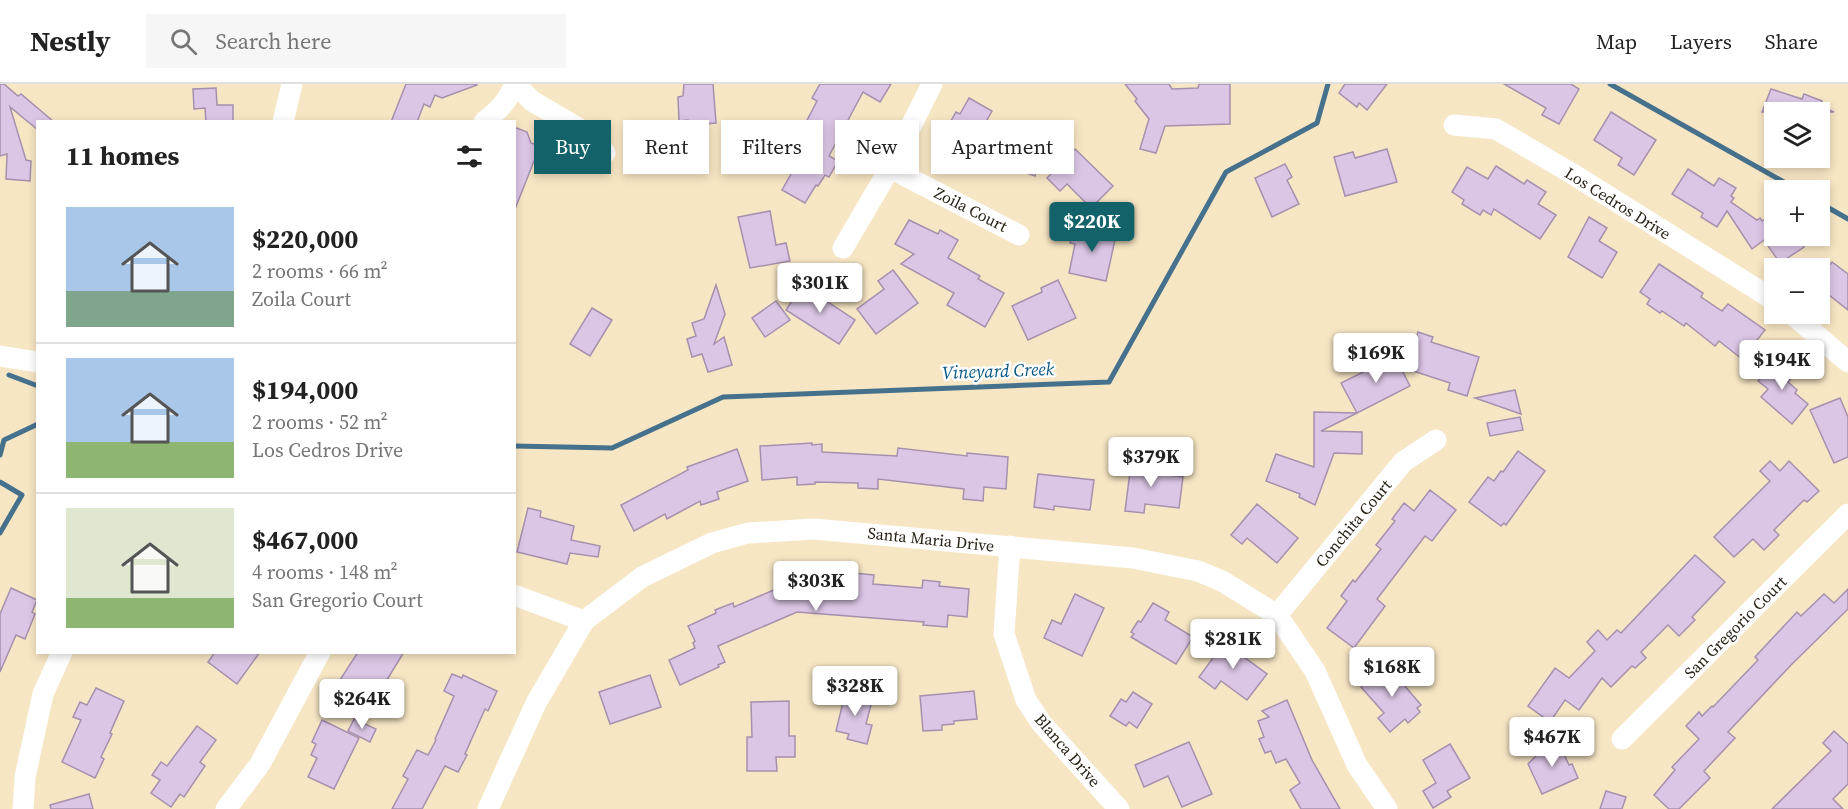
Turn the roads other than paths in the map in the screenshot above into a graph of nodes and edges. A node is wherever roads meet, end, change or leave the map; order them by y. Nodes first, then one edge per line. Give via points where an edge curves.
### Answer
1 (292, 84) edge
2 (515, 84) edge
3 (932, 84) edge
4 (283, 120) edge
5 (486, 120) edge
6 (564, 120) edge
7 (914, 120) edge
8 (1454, 125) dead end
9 (886, 174) edge
10 (902, 174) edge
11 (1019, 235) dead end
12 (843, 248) dead end
13 (1764, 294) edge
14 (1804, 324) edge
15 (0, 357) edge
16 (36, 362) edge
17 (1848, 362) edge
18 (1436, 440) dead end
19 (1848, 514) edge
20 (1010, 546) junction
21 (516, 596) edge
22 (1277, 615) junction
23 (584, 621) junction
24 (61, 654) edge
25 (319, 654) edge
26 (1622, 740) dead end
27 (23, 809) edge
28 (226, 809) edge
29 (488, 809) edge
30 (1119, 809) edge
31 (1387, 809) edge

1 - 4 street
2 - 5 street via 504,105
2 - 6 street via 532,101
3 - 7 street
8 - 13 street, Los Cedros Drive via 1496,129
9 - 12 street
10 - 11 street, Zoila Court
14 - 17 street
15 - 16 street
18 - 22 street, Conchita Court via 1403,462
19 - 26 street, San Gregorio Court
20 - 22 street, Santa Maria Drive via 1133,558 1198,572 1222,581
20 - 23 street, Santa Maria Drive via 814,529 748,533 712,543 642,577
20 - 30 street, Blanca Drive via 1004,634 1026,700 1042,724
21 - 23 street
22 - 31 street, Santa Maria Drive via 1315,671 1357,765
23 - 29 street, Santa Maria Drive via 536,703
24 - 27 street via 43,694 25,777
25 - 28 street via 260,764

